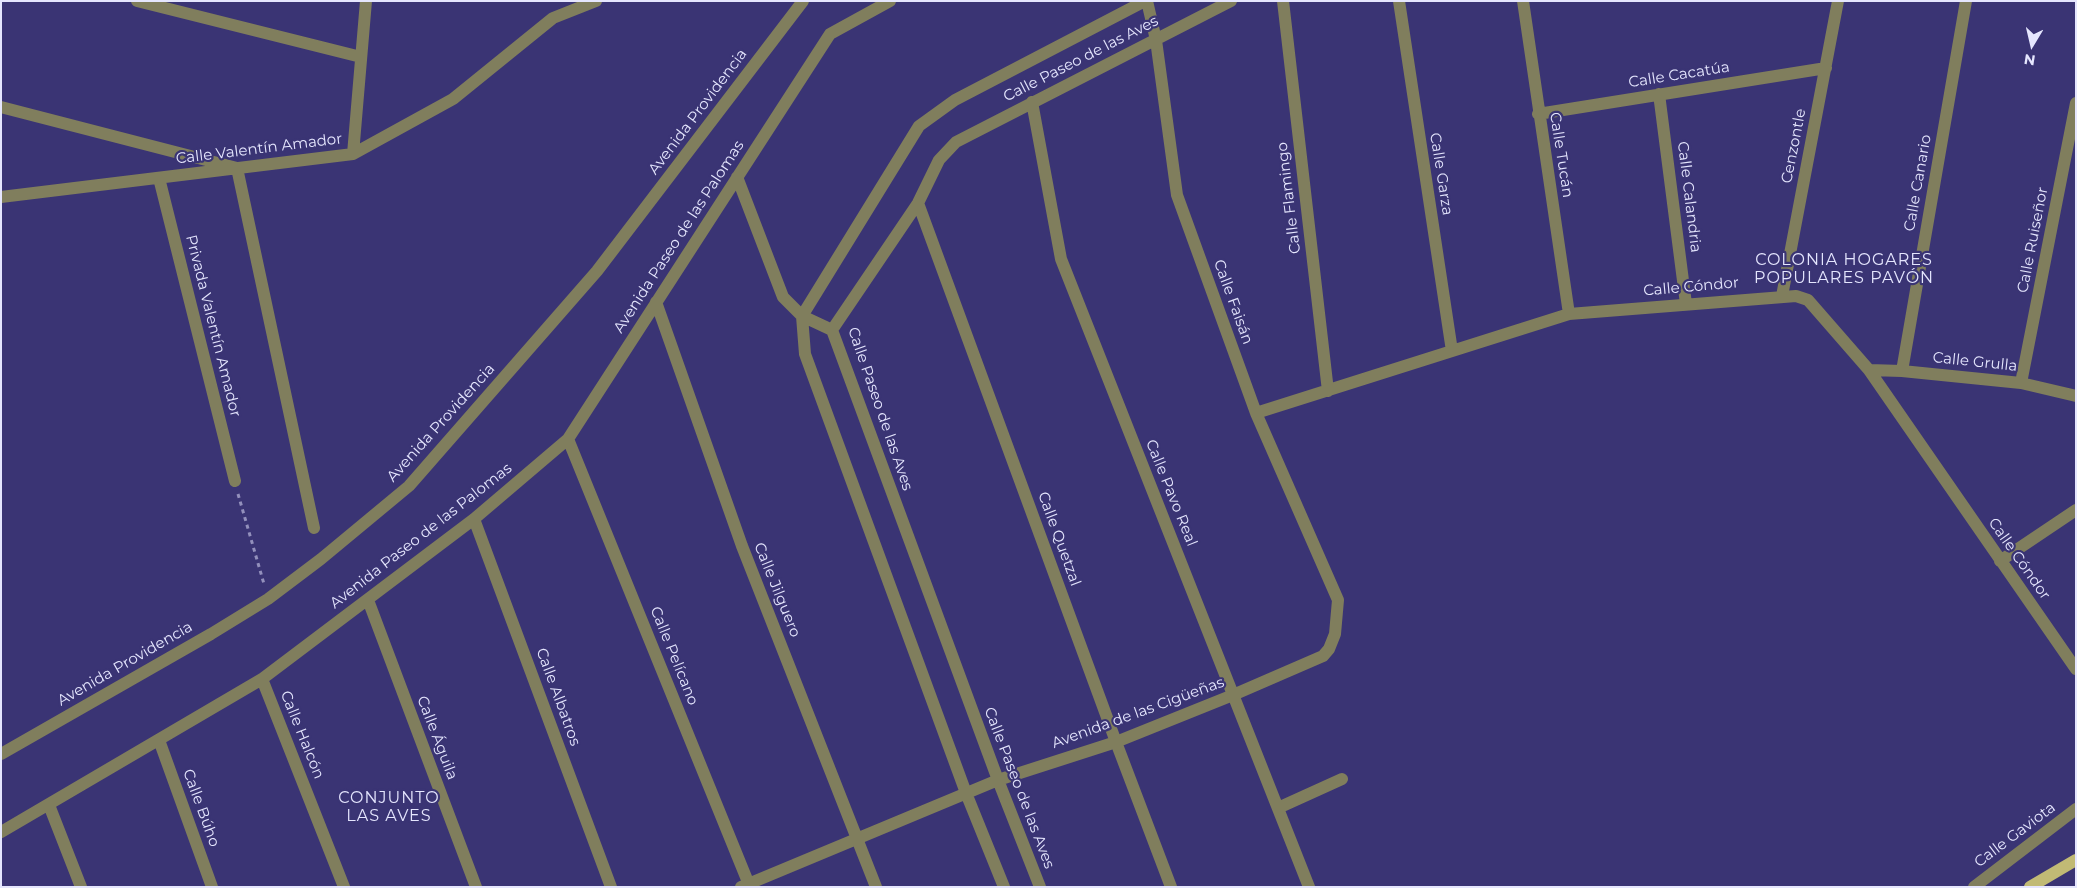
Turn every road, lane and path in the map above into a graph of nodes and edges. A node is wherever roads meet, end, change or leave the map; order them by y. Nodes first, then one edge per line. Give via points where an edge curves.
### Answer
1 (137, 1) edge
2 (366, 1) edge
3 (596, 1) edge
4 (803, 1) edge
5 (890, 1) edge
6 (1146, 1) edge
7 (1231, 1) edge
8 (1283, 1) edge
9 (1399, 1) edge
10 (1523, 1) edge
11 (1838, 1) edge
12 (1966, 1) edge
13 (1156, 40) junction
14 (361, 57) junction
15 (1826, 68) junction
16 (1659, 94) junction
17 (1032, 102) junction
18 (2076, 103) edge
19 (1, 107) edge
20 (1538, 114) junction
21 (353, 154) junction
22 (237, 168) junction
23 (737, 176) junction
24 (159, 178) junction
25 (1, 197) edge
26 (918, 203) junction
27 (1782, 296) junction
28 (656, 302) junction
29 (1686, 304) junction
30 (1569, 314) junction
31 (802, 316) junction
32 (832, 330) junction
33 (1452, 351) junction
34 (1869, 370) junction
35 (1902, 371) junction
36 (2022, 384) junction
37 (1328, 391) junction
38 (2076, 396) edge
39 (1256, 413) junction
40 (568, 438) junction
41 (234, 482) joint
42 (2076, 510) edge
43 (474, 519) junction
44 (314, 528) dead end
45 (2000, 560) junction
46 (268, 599) junction
47 (368, 600) junction
48 (1338, 600) joint
49 (2075, 667) edge
50 (262, 679) junction
51 (1233, 695) junction
52 (159, 740) junction
53 (1116, 742) junction
54 (1, 754) edge
55 (1342, 779) dead end
56 (998, 780) junction
57 (966, 793) junction
58 (49, 805) junction
59 (1278, 808) junction
60 (2076, 810) edge
61 (1, 832) edge
62 (858, 839) junction
63 (2076, 860) edge
64 (747, 886) edge
65 (81, 887) edge
66 (212, 887) edge
67 (344, 887) edge
68 (476, 887) edge
69 (611, 887) edge
70 (876, 887) edge
71 (1004, 887) edge
72 (1040, 887) edge
73 (1171, 887) edge
74 (1309, 887) edge
75 (1974, 887) edge
76 (2030, 887) edge

1 - 14 street
2 - 14 street
3 - 21 street, Calle Valentín Amador via 553,18 453,99
4 - 46 street, Avenida Providencia via 597,271 409,486
5 - 23 street, Avenida Paseo de las Palomas via 830,34
6 - 13 street, Calle Faisán
6 - 31 street, Calle Paseo de las Aves via 955,100 919,126
7 - 13 street, Calle Paseo de las Aves
8 - 37 street, Calle Flamingo
9 - 33 street, Calle Garza
10 - 20 street, Calle Tucán
11 - 15 street, Cenzontle
12 - 35 street, Calle Canario
13 - 17 street, Calle Paseo de las Aves
13 - 39 street, Calle Faisán via 1177,195
14 - 21 street
15 - 16 street, Calle Cacatúa
15 - 27 street, Cenzontle
16 - 20 street, Calle Cacatúa
16 - 29 street, Calle Calandria
17 - 26 street, Calle Paseo de las Aves via 956,142 939,160
17 - 51 street, Calle Pavo Real via 1062,259
18 - 36 street, Calle Ruiseñor
19 - 22 street
20 - 30 street, Calle Tucán
21 - 22 street, Calle Valentín Amador
22 - 24 street, Calle Valentín Amador
22 - 44 street
23 - 28 street, Avenida Paseo de las Palomas
23 - 31 street via 783,297
24 - 25 street, Calle Valentín Amador
24 - 41 street, Privada Valentín Amador
26 - 32 street, Calle Paseo de las Aves
26 - 53 street, Calle Quetzal
27 - 29 street, Calle Cóndor
27 - 34 street, Calle Cóndor via 1808,300
28 - 40 street, Avenida Paseo de las Palomas
28 - 62 street, Calle Jilguero via 742,546
29 - 30 street, Calle Cóndor
30 - 33 street, Calle Cóndor
31 - 32 street
31 - 57 street via 805,354
32 - 56 street, Calle Paseo de las Aves
33 - 37 street, Calle Cóndor
34 - 35 street, Calle Grulla
34 - 45 street, Calle Cóndor
35 - 36 street, Calle Grulla
36 - 38 street, Calle Grulla
37 - 39 street, Calle Cóndor
39 - 48 street, Calle Faisán
40 - 43 street, Avenida Paseo de las Palomas
40 - 64 street, Calle Pelícano
41 - 46 path
42 - 45 street
43 - 47 street, Avenida Paseo de las Palomas
43 - 69 street, Calle Albatros
45 - 49 street, Calle Cóndor
46 - 54 street, Avenida Providencia
47 - 50 street, Avenida Paseo de las Palomas
47 - 68 street, Calle Águila
48 - 51 street, Avenida de las Cigüeñas via 1335,634 1330,649 1323,656
50 - 52 street, Avenida Paseo de las Palomas
50 - 67 street, Calle Halcón
51 - 53 street, Avenida de las Cigüeñas
51 - 59 street, Calle Pavo Real
52 - 58 street, Avenida Paseo de las Palomas
52 - 66 street, Calle Búho
53 - 56 street, Avenida de las Cigüeñas
53 - 73 street, Calle Quetzal
55 - 59 street
56 - 57 street, Avenida de las Cigüeñas
56 - 72 street, Calle Paseo de las Aves
57 - 62 street, Avenida de las Cigüeñas
57 - 71 street
58 - 61 street, Avenida Paseo de las Palomas
58 - 65 street
59 - 74 street, Calle Pavo Real
60 - 75 street, Calle Gaviota
62 - 64 street, Avenida de las Cigüeñas
62 - 70 street, Calle Jilguero
63 - 76 main road

